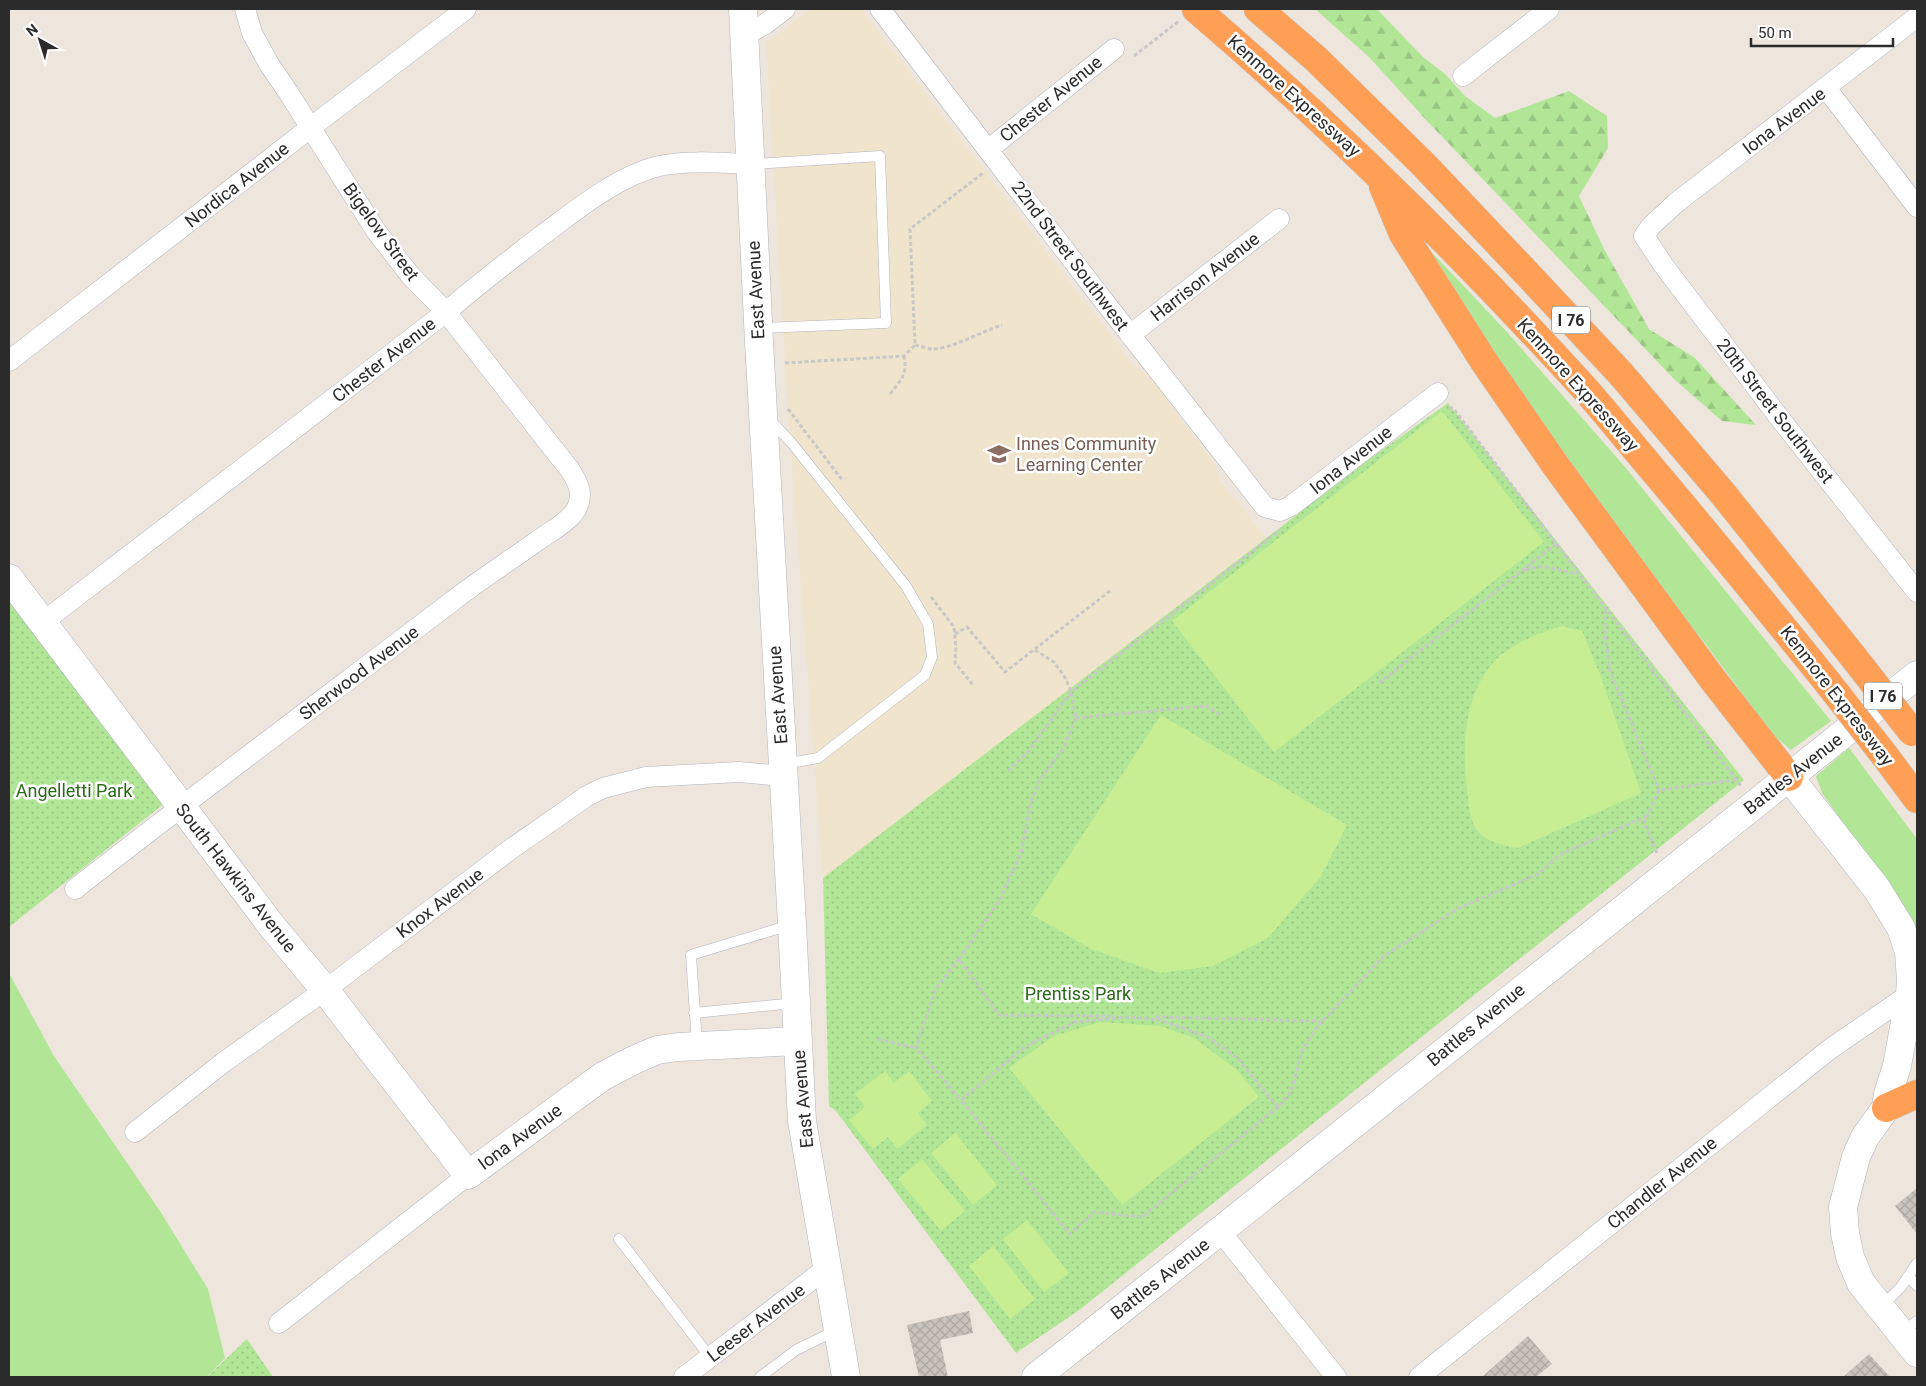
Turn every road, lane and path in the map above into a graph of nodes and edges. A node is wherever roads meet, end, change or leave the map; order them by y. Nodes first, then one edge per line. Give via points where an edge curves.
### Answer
1 (245, 9) edge
2 (466, 9) edge
3 (743, 9) edge
4 (785, 9) edge
5 (880, 9) edge
6 (1258, 9) edge
7 (1549, 9) edge
8 (1188, 15) edge
9 (1917, 17) edge
10 (744, 36) junction
11 (1114, 49) dead end
12 (1134, 56) dead end
13 (1463, 76) dead end
14 (1826, 88) junction
15 (310, 128) junction
16 (989, 149) junction
17 (750, 164) junction
18 (1378, 173) junction
19 (1917, 207) edge
20 (1279, 219) dead end
21 (1650, 226) joint
22 (446, 312) junction
23 (1002, 325) dead end
24 (758, 328) junction
25 (1130, 335) junction
26 (915, 345) dead end
27 (904, 356) dead end
28 (9, 361) edge
29 (890, 394) dead end
30 (1440, 399) joint
31 (762, 412) junction
32 (544, 438) joint
33 (1260, 503) joint
34 (1284, 528) dead end
35 (1556, 544) junction
36 (1523, 570) junction
37 (1579, 574) junction
38 (9, 578) edge
39 (1110, 592) dead end
40 (1917, 592) edge
41 (1606, 609) junction
42 (43, 622) junction
43 (954, 634) dead end
44 (1035, 650) junction
45 (1917, 675) edge
46 (1379, 683) dead end
47 (1071, 692) junction
48 (1222, 716) dead end
49 (1076, 718) junction
50 (1915, 736) edge
51 (783, 770) junction
52 (1008, 771) dead end
53 (1789, 777) junction
54 (1736, 780) junction
55 (1659, 790) junction
56 (1917, 800) edge
57 (1757, 802) junction
58 (180, 807) junction
59 (1647, 816) junction
60 (1671, 870) junction
61 (76, 889) dead end
62 (792, 924) junction
63 (959, 959) junction
64 (325, 990) junction
65 (1910, 994) junction
66 (796, 1003) junction
67 (694, 1013) junction
68 (1127, 1017) junction
69 (1322, 1021) junction
70 (878, 1039) dead end
71 (798, 1041) junction
72 (697, 1045) junction
73 (916, 1048) junction
74 (1917, 1094) edge
75 (961, 1100) junction
76 (1278, 1107) junction
77 (1886, 1108) junction
78 (135, 1132) dead end
79 (468, 1175) junction
80 (1221, 1232) junction
81 (619, 1239) dead end
82 (1917, 1263) edge
83 (828, 1268) junction
84 (1908, 1276) junction
85 (1917, 1286) edge
86 (1880, 1307) junction
87 (279, 1324) dead end
88 (838, 1330) junction
89 (1912, 1336) edge
90 (710, 1357) junction
91 (684, 1377) edge
92 (760, 1377) edge
93 (846, 1377) edge
94 (1036, 1377) edge
95 (1336, 1377) edge
96 (1419, 1377) edge

1 - 15 street, Bigelow Street via 252,33 268,64
2 - 15 street, Nordica Avenue
3 - 10 street, East Avenue
4 - 10 street
5 - 16 street, 22nd Street Southwest
6 - 50 highway, Kenmore Expressway / I 76, bridge via 1315,58 1425,166 1621,374 1724,495
7 - 13 street
8 - 12 path
8 - 18 highway, Kenmore Expressway / I 76 via 1264,67
9 - 14 street, Iona Avenue
10 - 17 street, East Avenue
11 - 16 street, Chester Avenue
14 - 19 street
14 - 21 street, Iona Avenue
15 - 22 street, Bigelow Street via 376,230 410,275
15 - 28 street, Nordica Avenue
16 - 25 street, 22nd Street Southwest
17 - 22 street, Chester Avenue via 703,162 659,166 629,178 561,221
17 - 24 street, East Avenue
17 - 24 lane via 880,156 886,323
18 - 53 highway via 1403,234 1501,387 1620,554
18 - 56 highway, Kenmore Expressway / I 76, bridge via 1586,390 1828,683
20 - 25 street, Harrison Avenue
21 - 40 street, 20th Street Southwest via 1644,236 1664,266
22 - 32 street, Bigelow Street
22 - 42 street, Chester Avenue
23 - 26 path via 951,346 932,349
24 - 31 street, East Avenue
25 - 33 street, 22nd Street Southwest
27 - 29 path via 906,367 902,379
30 - 33 street, Iona Avenue via 1291,506 1280,512
30 - 35 path via 1453,408
31 - 51 street, East Avenue
31 - 51 lane via 790,441 906,586 928,624 932,658 925,676 818,758
32 - 58 street, Sherwood Avenue via 578,482 581,494 572,515 464,592
34 - 47 path
35 - 36 path
35 - 37 path
36 - 37 path via 1542,566
36 - 46 path
37 - 41 path
38 - 42 street, South Hawkins Avenue
39 - 44 path
41 - 54 path
41 - 55 path via 1605,634 1610,671
42 - 58 street, South Hawkins Avenue
43 - 44 path via 967,628 1004,672
44 - 47 path via 1054,662
45 - 53 street, Battles Avenue
47 - 49 path
47 - 52 path via 1028,752
48 - 49 path via 1206,706
49 - 63 path via 1063,749 1039,781 1031,802 1021,853 999,901
51 - 62 street, East Avenue
51 - 64 street, Knox Avenue via 655,777 628,780 603,788 566,809 510,849
53 - 57 street, Battles Avenue
53 - 65 street via 1877,889 1901,928 1909,952
54 - 55 path
54 - 57 path
55 - 59 path
57 - 60 street, Battles Avenue
58 - 61 street, Sherwood Avenue
58 - 64 street, South Hawkins Avenue
59 - 60 path via 1644,823 1658,854
59 - 69 path via 1561,854 1538,874 1459,908 1411,938 1384,956
60 - 80 street, Battles Avenue
62 - 66 street, East Avenue
62 - 67 lane via 691,954
63 - 68 path via 999,1015
63 - 73 path via 936,988
64 - 78 street, Knox Avenue via 224,1062
64 - 79 street, South Hawkins Avenue
65 - 77 street
65 - 96 street, Chandler Avenue via 1830,1049
66 - 67 lane
66 - 71 street, East Avenue
67 - 72 lane
68 - 69 path
68 - 75 path via 1075,1022 1026,1046
68 - 76 path via 1160,1020 1208,1037 1237,1058
69 - 76 path via 1302,1051 1291,1092
70 - 73 path
71 - 72 street, Iona Avenue
71 - 83 street, East Avenue via 802,1121
72 - 79 street, Iona Avenue via 657,1050 603,1076
73 - 75 path
74 - 77 highway
75 - 76 path via 1070,1234 1094,1212 1142,1217
77 - 86 street via 1865,1137 1856,1157 1843,1207 1850,1257 1861,1283
79 - 87 street, Iona Avenue
80 - 94 street, Battles Avenue
80 - 95 street
81 - 90 lane
82 - 84 lane
83 - 88 street, East Avenue
83 - 90 street, Leeser Avenue
84 - 85 lane
84 - 86 lane
86 - 89 street
88 - 92 lane via 796,1350
88 - 93 street, East Avenue
90 - 91 street, Leeser Avenue

